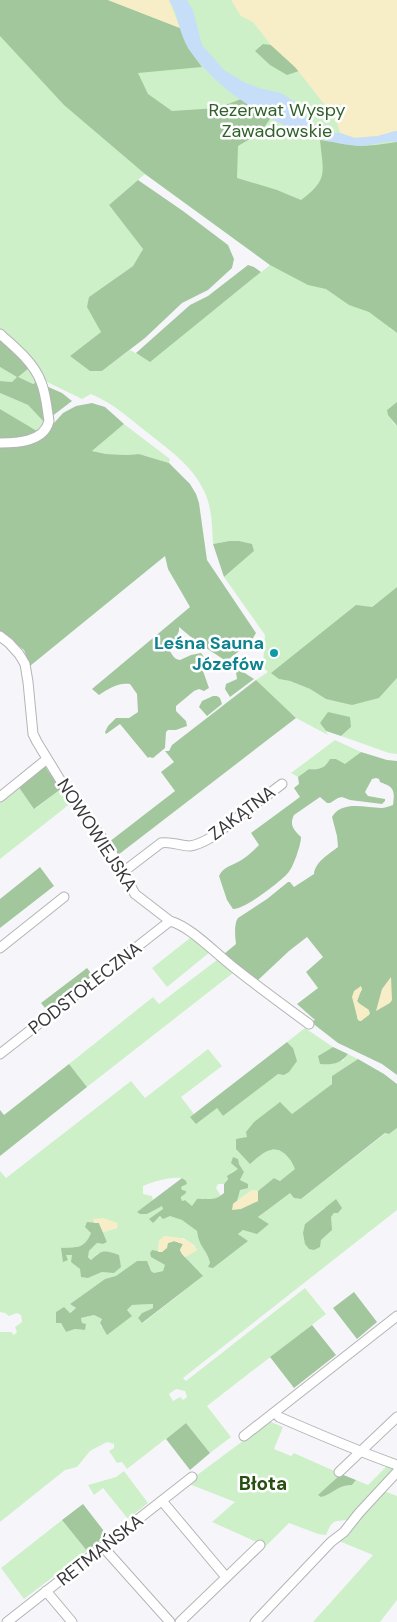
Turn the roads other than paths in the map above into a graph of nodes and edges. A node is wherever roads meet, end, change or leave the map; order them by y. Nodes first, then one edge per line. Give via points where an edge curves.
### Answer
1 (0, 334) edge
2 (0, 443) edge
3 (0, 636) edge
4 (47, 759) junction
5 (282, 784) dead end
6 (0, 797) edge
7 (123, 872) junction
8 (64, 897) dead end
9 (170, 921) junction
10 (0, 948) edge
11 (309, 1024) dead end
12 (0, 1054) edge
13 (397, 1316) edge
14 (274, 1412) junction
15 (397, 1417) edge
16 (244, 1436) dead end
17 (360, 1452) junction
18 (397, 1465) edge
19 (339, 1472) dead end
20 (397, 1472) edge
21 (192, 1477) dead end
22 (162, 1501) junction
23 (260, 1544) dead end
24 (103, 1547) junction
25 (226, 1577) junction
26 (46, 1591) junction
27 (7, 1622) edge
28 (72, 1622) edge
29 (170, 1622) edge
30 (180, 1622) edge
31 (255, 1622) edge

1 - 2 street via 36,372 42,383 49,422 38,437
3 - 4 street, NOWOWIEJSKA via 20,654 25,664 33,734
4 - 6 street
4 - 7 street, NOWOWIEJSKA
5 - 7 street, ZAKĄTNA via 202,843 190,846 161,843
7 - 9 street, NOWOWIEJSKA via 135,894
8 - 10 street
9 - 11 street, NOWOWIEJSKA via 179,924
9 - 12 street, PODSTOŁECZNA
13 - 14 street
14 - 16 street
14 - 17 street
15 - 17 street
17 - 18 street
17 - 19 street
20 - 31 street via 344,1532
21 - 22 street, RETMAŃSKA
22 - 24 street, RETMAŃSKA
22 - 25 street
23 - 25 street
24 - 26 street, RETMAŃSKA
24 - 29 street
25 - 30 street
26 - 27 street, RETMAŃSKA
26 - 28 street

